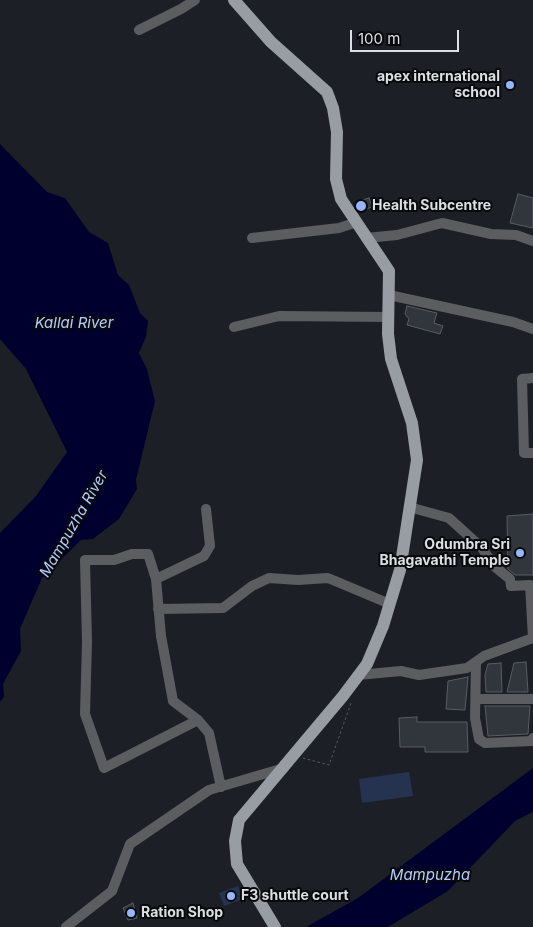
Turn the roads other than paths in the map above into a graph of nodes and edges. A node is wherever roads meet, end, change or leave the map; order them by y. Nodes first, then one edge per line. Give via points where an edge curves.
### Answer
1 (194, 0) edge
2 (234, 0) edge
3 (139, 30) dead end
4 (357, 222) junction
5 (252, 238) dead end
6 (366, 238) junction
7 (533, 241) edge
8 (388, 295) junction
9 (389, 317) junction
10 (234, 327) dead end
11 (533, 329) edge
12 (533, 378) edge
13 (533, 453) edge
14 (409, 507) junction
15 (206, 509) dead end
16 (156, 579) junction
17 (531, 584) edge
18 (390, 604) junction
19 (158, 609) junction
20 (476, 662) junction
21 (358, 675) junction
22 (476, 699) junction
23 (533, 699) edge
24 (198, 720) junction
25 (533, 738) edge
26 (285, 767) junction
27 (222, 787) junction
28 (66, 927) edge
29 (275, 927) edge

1 - 3 street
2 - 4 main road via 264,41 327,92 336,132 336,179 341,199
4 - 5 street via 339,228
4 - 6 main road
6 - 7 street via 397,235 442,224 491,234 516,235
6 - 8 main road via 389,271
8 - 9 main road
8 - 11 street
9 - 10 street via 279,316
9 - 14 main road via 391,359 412,423 417,460
12 - 13 street via 522,379 524,453
14 - 17 street via 449,518 482,548 494,566 510,579 511,586
14 - 18 main road via 400,570
15 - 16 street via 210,546 204,556
16 - 19 street
16 - 24 street via 148,554 132,554 114,560 85,560 85,714 104,768
17 - 20 street via 533,638
18 - 19 street via 328,578 269,578 252,586 223,608
18 - 21 main road via 367,664
19 - 24 street via 174,700
20 - 21 street via 467,668 419,675 400,671
20 - 22 street
21 - 26 main road
22 - 23 street
22 - 25 street via 479,739 485,743 532,741
24 - 27 street via 209,733
26 - 27 street
26 - 29 main road via 239,820 235,841 237,864
27 - 28 street via 209,790 130,844 112,891

